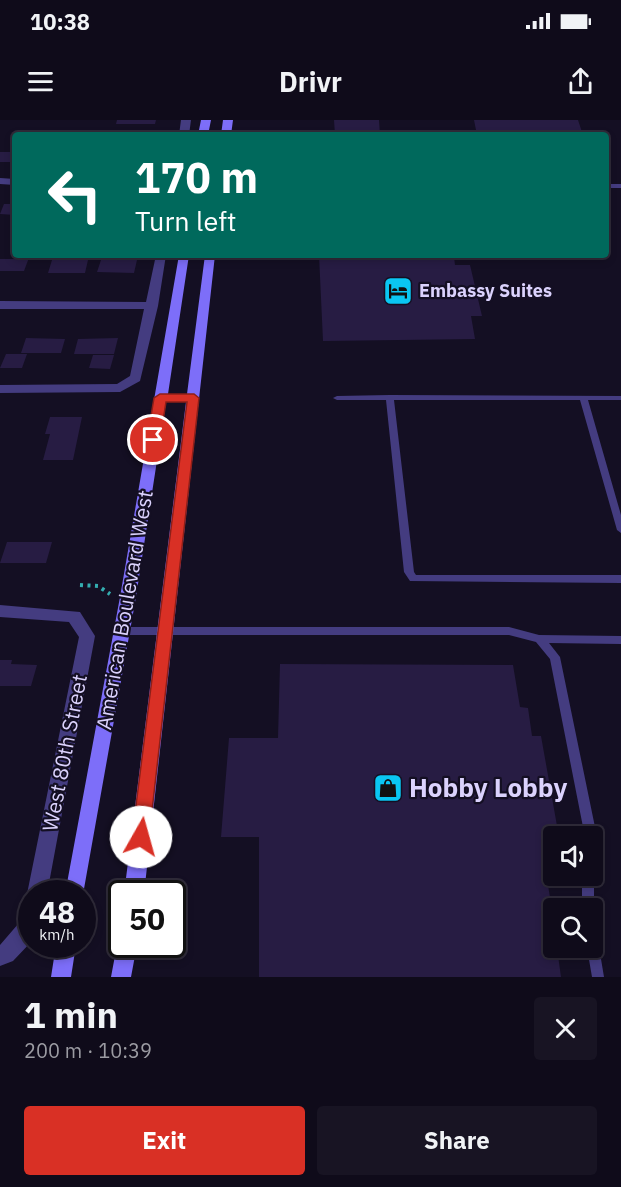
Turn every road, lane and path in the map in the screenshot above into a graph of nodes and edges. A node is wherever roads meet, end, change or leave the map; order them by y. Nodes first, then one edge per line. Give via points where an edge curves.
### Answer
1 (160, 258) edge
2 (183, 258) edge
3 (210, 258) edge
4 (0, 305) edge
5 (152, 306) junction
6 (0, 389) edge
7 (160, 398) junction
8 (194, 398) junction
9 (337, 398) dead end
10 (390, 398) junction
11 (584, 398) junction
12 (621, 398) edge
13 (621, 530) edge
14 (621, 579) edge
15 (80, 585) dead end
16 (112, 597) dead end
17 (0, 611) edge
18 (122, 631) junction
19 (165, 631) junction
20 (539, 639) junction
21 (621, 640) edge
22 (589, 826) edge
23 (40, 880) edge
24 (78, 880) edge
25 (136, 880) edge
26 (18, 940) edge
27 (3, 955) edge
28 (64, 958) edge
29 (125, 958) edge
30 (595, 958) edge
31 (61, 977) edge
32 (121, 977) edge
33 (598, 977) edge

1 - 5 street
2 - 7 main road, American Boulevard West
3 - 8 main road, American Boulevard West
4 - 5 street
5 - 6 street via 136,378 120,388
7 - 8 main road
7 - 18 main road, American Boulevard West
8 - 19 main road, American Boulevard West
9 - 10 lane
10 - 11 lane
10 - 14 lane via 409,572 413,579
11 - 12 lane
11 - 13 lane
15 - 16 path via 98,586
17 - 23 street, West 80th Street via 74,616 87,636
18 - 19 lane
18 - 24 main road, American Boulevard West
19 - 20 lane via 509,631
19 - 25 main road, American Boulevard West
20 - 21 lane
20 - 22 lane via 555,657
26 - 27 street
28 - 31 main road
29 - 32 main road
30 - 33 lane

